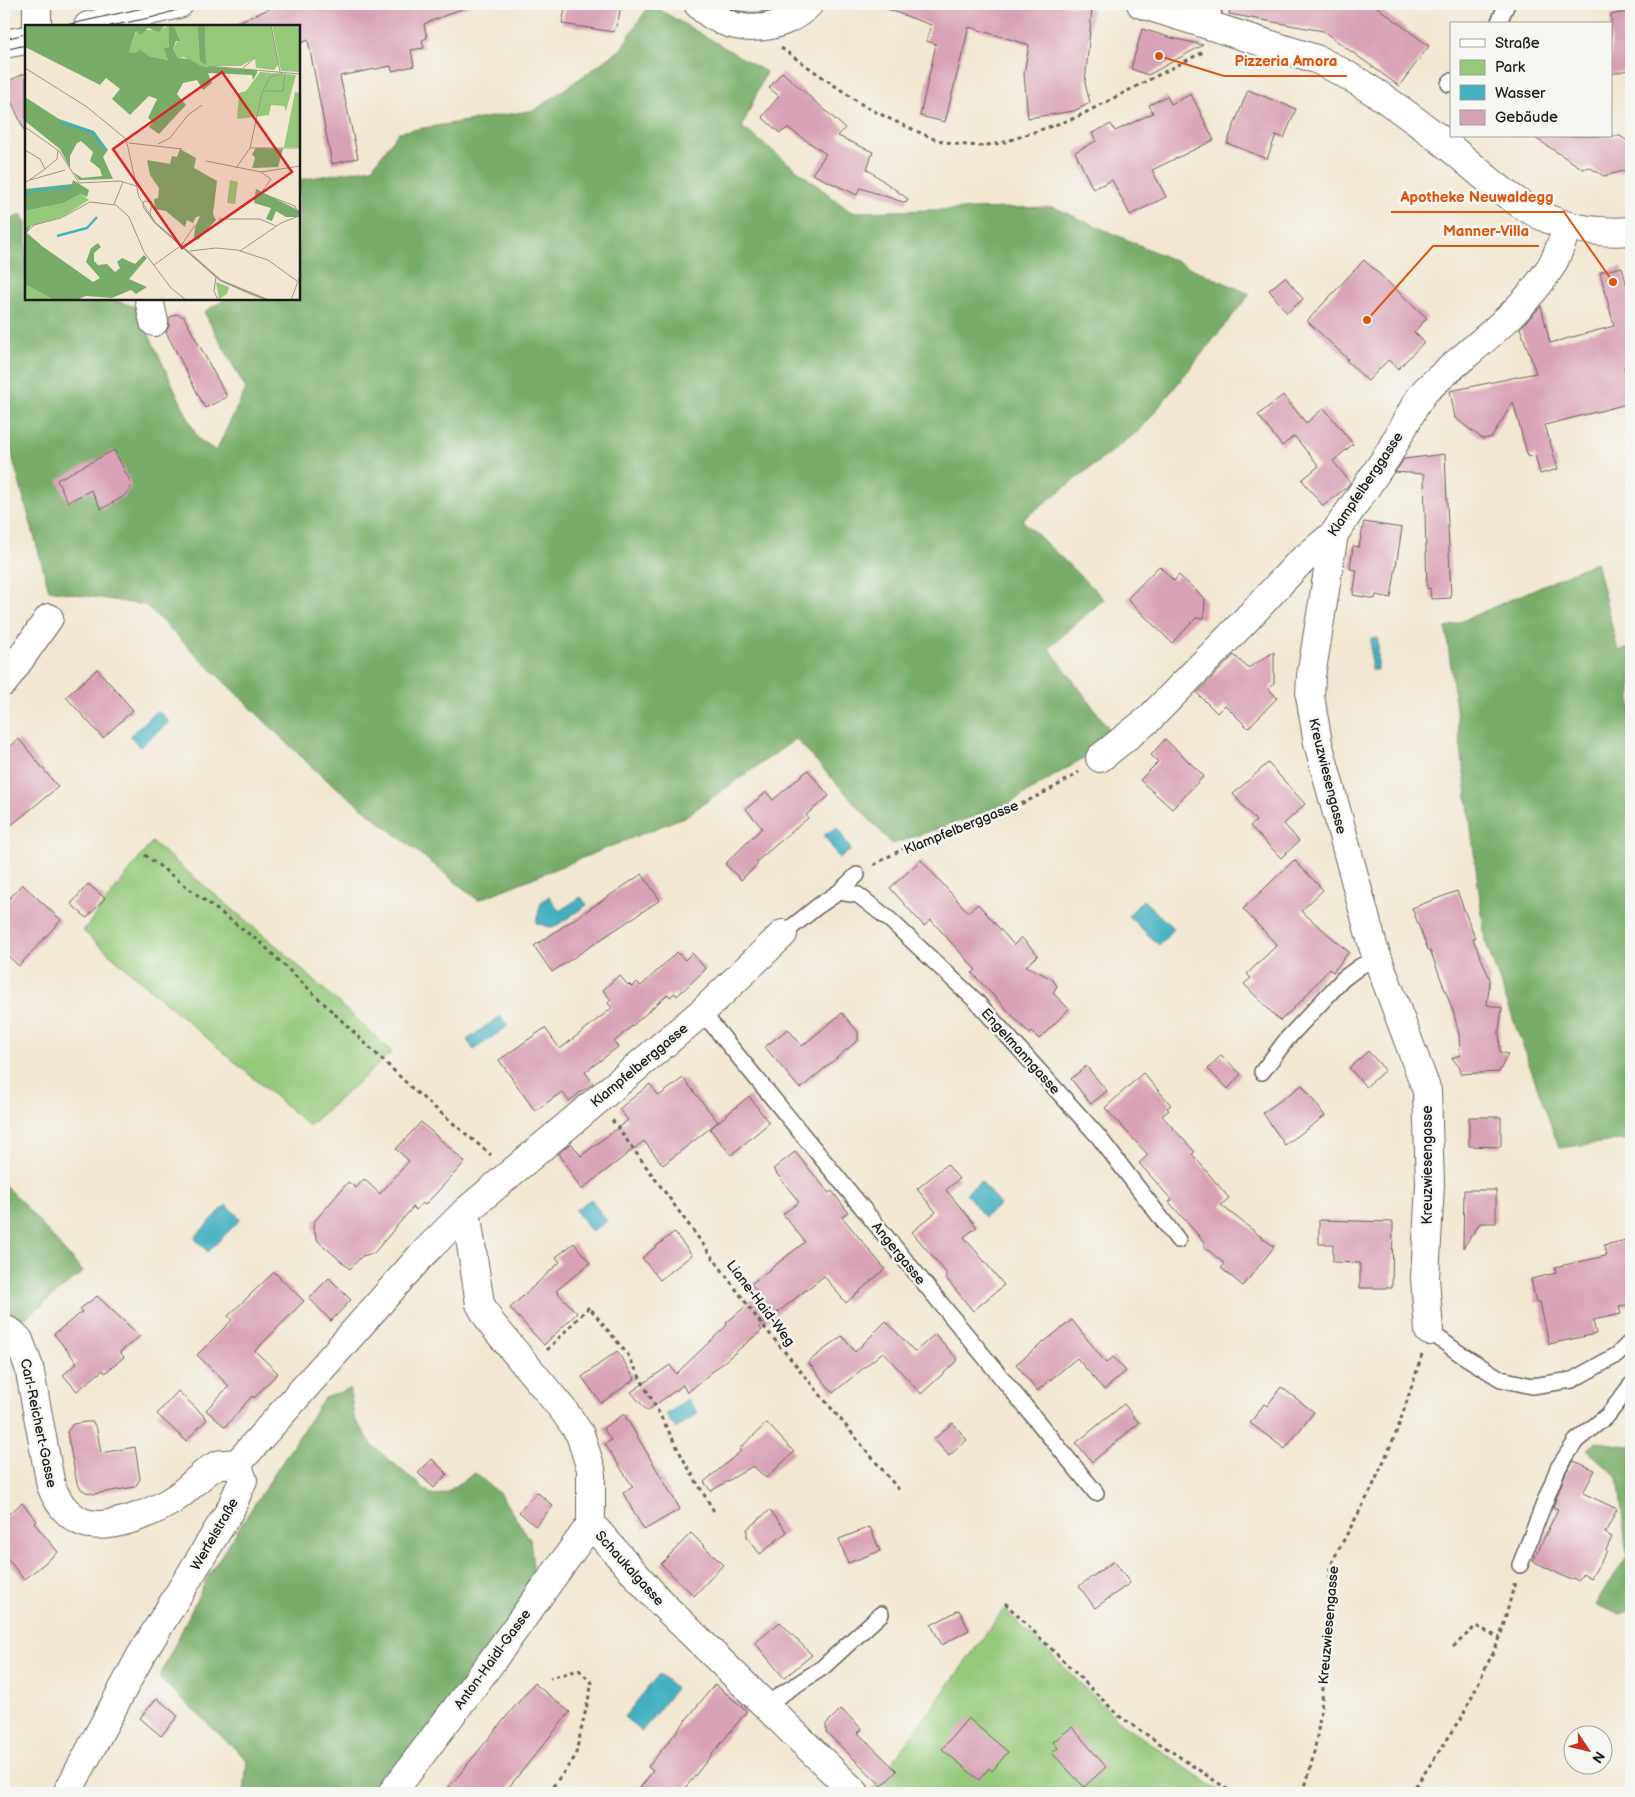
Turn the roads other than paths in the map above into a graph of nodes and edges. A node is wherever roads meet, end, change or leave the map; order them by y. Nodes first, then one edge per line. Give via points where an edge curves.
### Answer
1 (37, 4) edge
2 (178, 4) edge
3 (698, 4) edge
4 (809, 4) edge
5 (1142, 4) edge
6 (1507, 4) edge
7 (1222, 21) edge
8 (1499, 22) edge
9 (37, 25) edge
10 (92, 25) edge
11 (25, 40) edge
12 (4, 44) edge
13 (1568, 226) junction
14 (1631, 231) edge
15 (1334, 534) junction
16 (49, 618) dead end
17 (4, 682) edge
18 (1100, 758) road end
19 (857, 875) road end
20 (840, 892) junction
21 (784, 934) joint
22 (1377, 957) junction
23 (702, 1012) junction
24 (1262, 1072) dead end
25 (466, 1212) junction
26 (1178, 1240) dead end
27 (4, 1329) edge
28 (1429, 1331) joint
29 (1631, 1341) edge
30 (1631, 1385) edge
31 (237, 1464) junction
32 (1096, 1493) dead end
33 (591, 1524) junction
34 (1520, 1566) road end
35 (881, 1614) dead end
36 (765, 1705) junction
37 (67, 1793) edge
38 (392, 1793) edge
39 (855, 1793) edge

1 - 9 street
2 - 10 street
3 - 4 street via 737,26 756,28 789,18
5 - 7 street
6 - 8 lane
7 - 13 street via 1338,70 1419,124 1515,202 1546,219
11 - 12 street
13 - 14 street
13 - 15 street, Klampfelberggasse via 1551,267 1534,290 1417,402 1388,455
15 - 18 street, Klampfelberggasse via 1297,565 1149,719
15 - 22 street, Kreuzwiesengasse via 1311,676 1312,716
16 - 17 street
19 - 20 lane, Klampfelberggasse
20 - 21 lane, Klampfelberggasse
20 - 26 lane, Engelmanngasse via 858,895 890,920 976,1001 1098,1136
21 - 23 street, Klampfelberggasse
22 - 24 lane via 1343,979
22 - 28 street, Kreuzwiesengasse via 1427,1091 1430,1184 1425,1278
23 - 25 street, Klampfelberggasse
23 - 32 lane, Angergasse
25 - 31 street via 420,1258
25 - 33 street, Schaukalgasse via 480,1304 491,1323 580,1434 591,1469
27 - 31 street, Carl-Reichert-Gasse via 19,1340 29,1367 51,1486 58,1503 82,1522 100,1524 145,1514 180,1495 218,1465
28 - 29 lane via 1501,1380 1532,1386 1572,1380 1617,1355
30 - 34 lane via 1608,1415 1576,1441 1558,1468
31 - 37 street, Werfelstraße via 243,1480 230,1510 140,1657
33 - 36 street, Schaukalgasse via 660,1602
33 - 38 street, Anton-Haidl-Gasse
35 - 36 lane via 822,1668
36 - 39 street, Schaukalgasse

